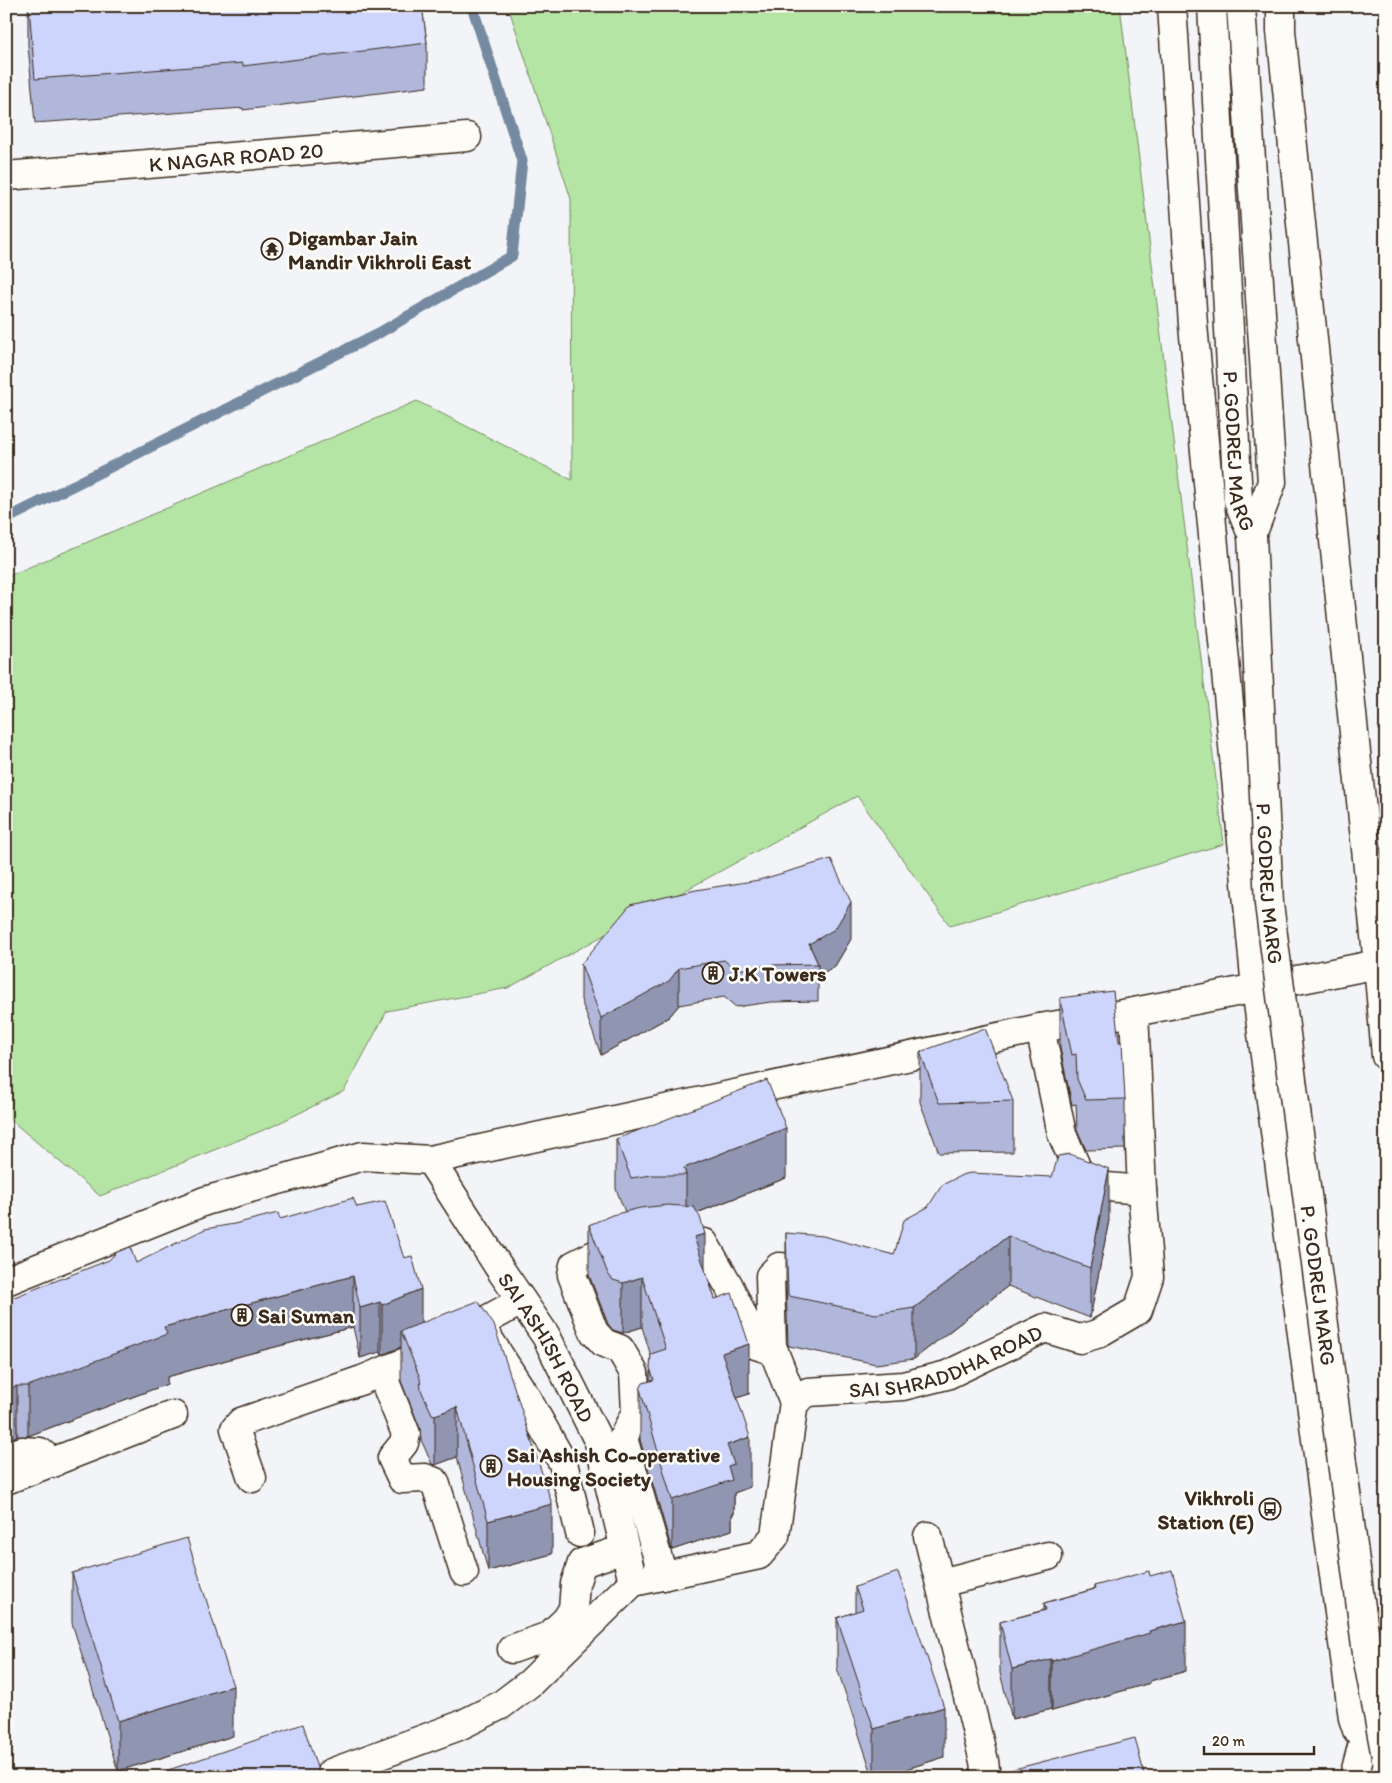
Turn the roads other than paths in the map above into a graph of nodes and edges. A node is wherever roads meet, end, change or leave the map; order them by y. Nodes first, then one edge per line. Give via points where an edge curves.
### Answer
1 (1172, 6) edge
2 (1212, 6) edge
3 (1241, 6) edge
4 (1280, 6) edge
5 (467, 137) dead end
6 (6, 176) edge
7 (1252, 535) junction
8 (1378, 964) junction
9 (1256, 988) junction
10 (1134, 1021) junction
11 (1040, 1028) junction
12 (1091, 1028) junction
13 (1386, 1056) edge
14 (1052, 1065) junction
15 (430, 1160) junction
16 (1084, 1185) junction
17 (1142, 1190) junction
18 (1054, 1191) edge
19 (849, 1276) edge
20 (6, 1281) edge
21 (521, 1301) junction
22 (479, 1324) junction
23 (774, 1352) junction
24 (381, 1372) junction
25 (794, 1402) junction
26 (173, 1415) dead end
27 (6, 1457) edge
28 (53, 1463) junction
29 (252, 1478) dead end
30 (6, 1480) edge
31 (580, 1534) dead end
32 (928, 1536) dead end
33 (624, 1548) junction
34 (1048, 1556) dead end
35 (464, 1572) dead end
36 (663, 1576) junction
37 (632, 1582) junction
38 (940, 1583) junction
39 (512, 1649) dead end
40 (1376, 1732) edge
41 (1386, 1757) edge
42 (331, 1774) dead end
43 (986, 1777) edge
44 (1354, 1777) edge

1 - 9 street via 1193,325
2 - 7 street, P. GODREJ MARG via 1238,500
3 - 7 street via 1272,482
4 - 8 street
5 - 6 street, K NAGAR ROAD 20
7 - 41 street, P. GODREJ MARG, bridge via 1269,904 1368,1662
8 - 9 street
8 - 13 street
9 - 10 street
9 - 40 street via 1353,1718 1357,1730
10 - 12 street
10 - 17 street, SAI SHRADDHA ROAD
11 - 12 street
11 - 14 street
11 - 15 street
12 - 14 street via 1054,1045
14 - 16 street via 1062,1134
15 - 20 street via 363,1156 205,1201
15 - 21 street, SAI ASHISH ROAD
16 - 17 street
16 - 18 street
17 - 25 street, SAI SHRADDHA ROAD via 1149,1277 1138,1310 1097,1334 1080,1339 1045,1328 947,1376 903,1386 808,1392
19 - 23 street via 779,1268 770,1276
21 - 22 street
21 - 33 street, SAI ASHISH ROAD via 546,1336 599,1442
22 - 24 street via 458,1341
22 - 31 street via 563,1463
23 - 25 street
23 - 36 street via 756,1345 729,1286 704,1243 676,1239 638,1241 574,1264 572,1275 594,1332 604,1343 620,1349 634,1373 636,1412 622,1438
24 - 29 street via 241,1422 235,1429
24 - 35 street via 406,1434 404,1443 392,1458 402,1479 425,1478 435,1482
25 - 36 street via 776,1536 759,1555
26 - 28 street
27 - 28 street via 22,1451 40,1452
28 - 30 street
32 - 38 street
33 - 37 street, SAI ASHISH ROAD
33 - 39 street via 582,1563 575,1584 573,1609 566,1620 549,1636
34 - 38 street
36 - 37 street
37 - 42 street via 530,1683 501,1705 459,1726
38 - 43 street
40 - 44 street

